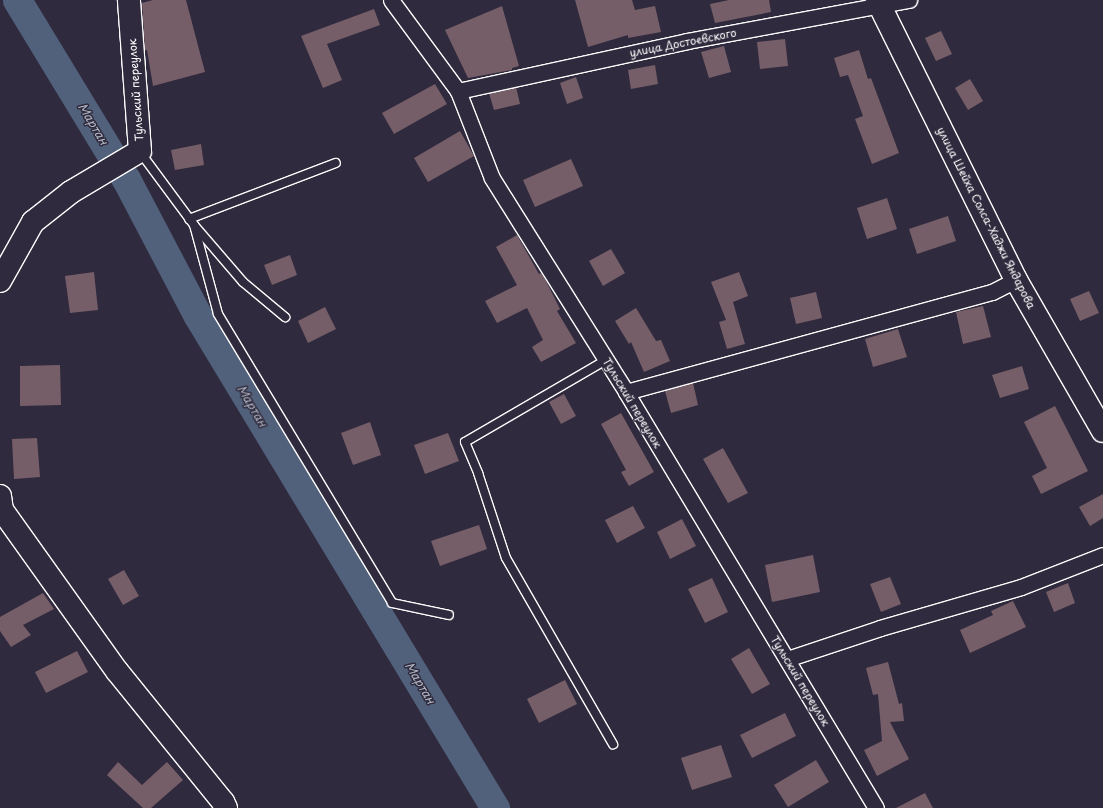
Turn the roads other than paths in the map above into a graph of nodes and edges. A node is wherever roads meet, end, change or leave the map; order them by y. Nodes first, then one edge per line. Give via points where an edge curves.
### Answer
1 (129, 0) edge
2 (391, 0) edge
3 (909, 0) edge
4 (878, 3) edge
5 (458, 92) junction
6 (140, 152) junction
7 (336, 163) dead end
8 (191, 222) junction
9 (1016, 280) junction
10 (0, 281) edge
11 (285, 317) dead end
12 (606, 360) junction
13 (626, 392) junction
14 (1103, 431) edge
15 (0, 496) edge
16 (1103, 555) edge
17 (448, 615) dead end
18 (787, 659) junction
19 (613, 744) dead end
20 (226, 808) edge
21 (876, 808) edge

1 - 6 street, Тульский переулок
2 - 5 street, Тульский переулок
3 - 4 street, улица Достоевского
4 - 5 street, улица Достоевского via 687,41
4 - 9 street, улица Шейха Солса-Хаджи Яндарова
5 - 12 street, Тульский переулок via 492,178
6 - 8 lane
6 - 10 street, Тульский переулок via 71,192 33,222
7 - 8 lane
8 - 11 lane via 243,282
8 - 17 lane via 218,314 392,603
9 - 13 street via 992,292
9 - 14 street, улица Шейха Солса-Хаджи Яндарова
12 - 13 street, Тульский переулок
12 - 19 lane via 465,442 506,558
13 - 18 street, Тульский переулок
15 - 20 street via 2,510 117,671
16 - 18 street via 1021,587 880,628
18 - 21 street, Тульский переулок

